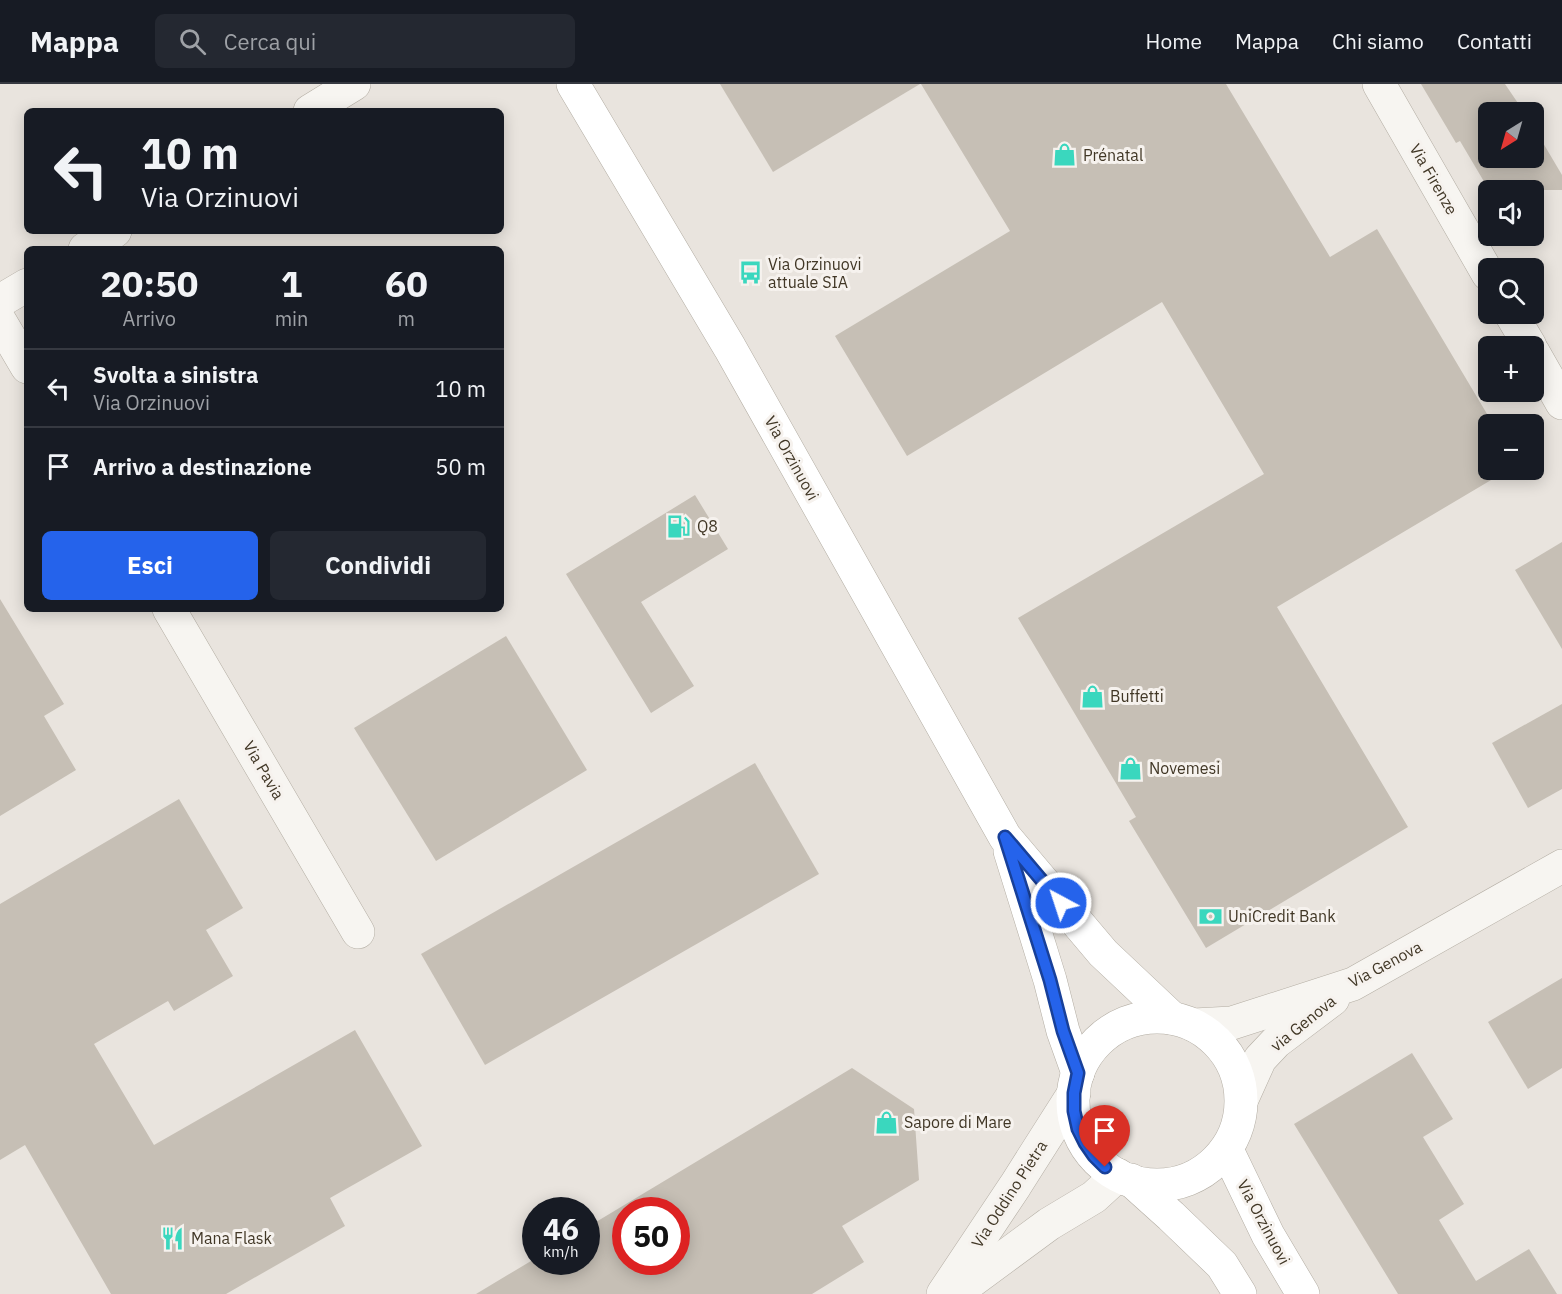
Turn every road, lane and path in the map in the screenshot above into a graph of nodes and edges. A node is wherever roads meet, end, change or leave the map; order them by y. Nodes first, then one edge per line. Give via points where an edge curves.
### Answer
1 (354, 84) edge
2 (573, 84) edge
3 (1379, 84) edge
4 (315, 108) edge
5 (110, 234) edge
6 (90, 246) edge
7 (1479, 258) edge
8 (24, 287) edge
9 (0, 301) edge
10 (0, 321) edge
11 (24, 362) edge
12 (1544, 371) edge
13 (1562, 403) edge
14 (171, 612) edge
15 (1005, 837) junction
16 (1562, 866) edge
17 (358, 932) dead end
18 (1353, 984) junction
19 (1183, 1021) junction
20 (1076, 1083) junction
21 (1242, 1099) junction
22 (1227, 1150) junction
23 (1125, 1178) junction
24 (943, 1294) edge
25 (954, 1294) edge
26 (1240, 1294) edge
27 (1303, 1294) edge

1 - 4 street
2 - 15 main road, Via Orzinuovi via 730,348
3 - 7 street, Via Firenze
5 - 6 street
8 - 9 street
10 - 11 street
12 - 13 street
14 - 17 street, Via Pavia
15 - 19 main road, Via Orzinuovi via 1102,953
15 - 20 main road, Via Orzinuovi via 1050,980
16 - 18 street, Via Genova
18 - 19 street, Via Genova via 1232,1023
18 - 21 street, via Genova via 1276,1042 1260,1059
19 - 20 main road via 1140,1018 1111,1031 1088,1055
19 - 21 main road, Via Orzinuovi via 1223,1048
20 - 23 main road, Via Orzinuovi via 1074,1111 1085,1143 1105,1167
20 - 24 street, Via Oddino Pietra via 1016,1186
21 - 22 main road, Via Orzinuovi via 1238,1125
22 - 23 main road, Via Orzinuovi via 1209,1168 1173,1184 1144,1184
22 - 27 main road, Via Orzinuovi via 1268,1235
23 - 25 street via 1049,1224
23 - 26 main road, Via Orzinuovi via 1222,1265

